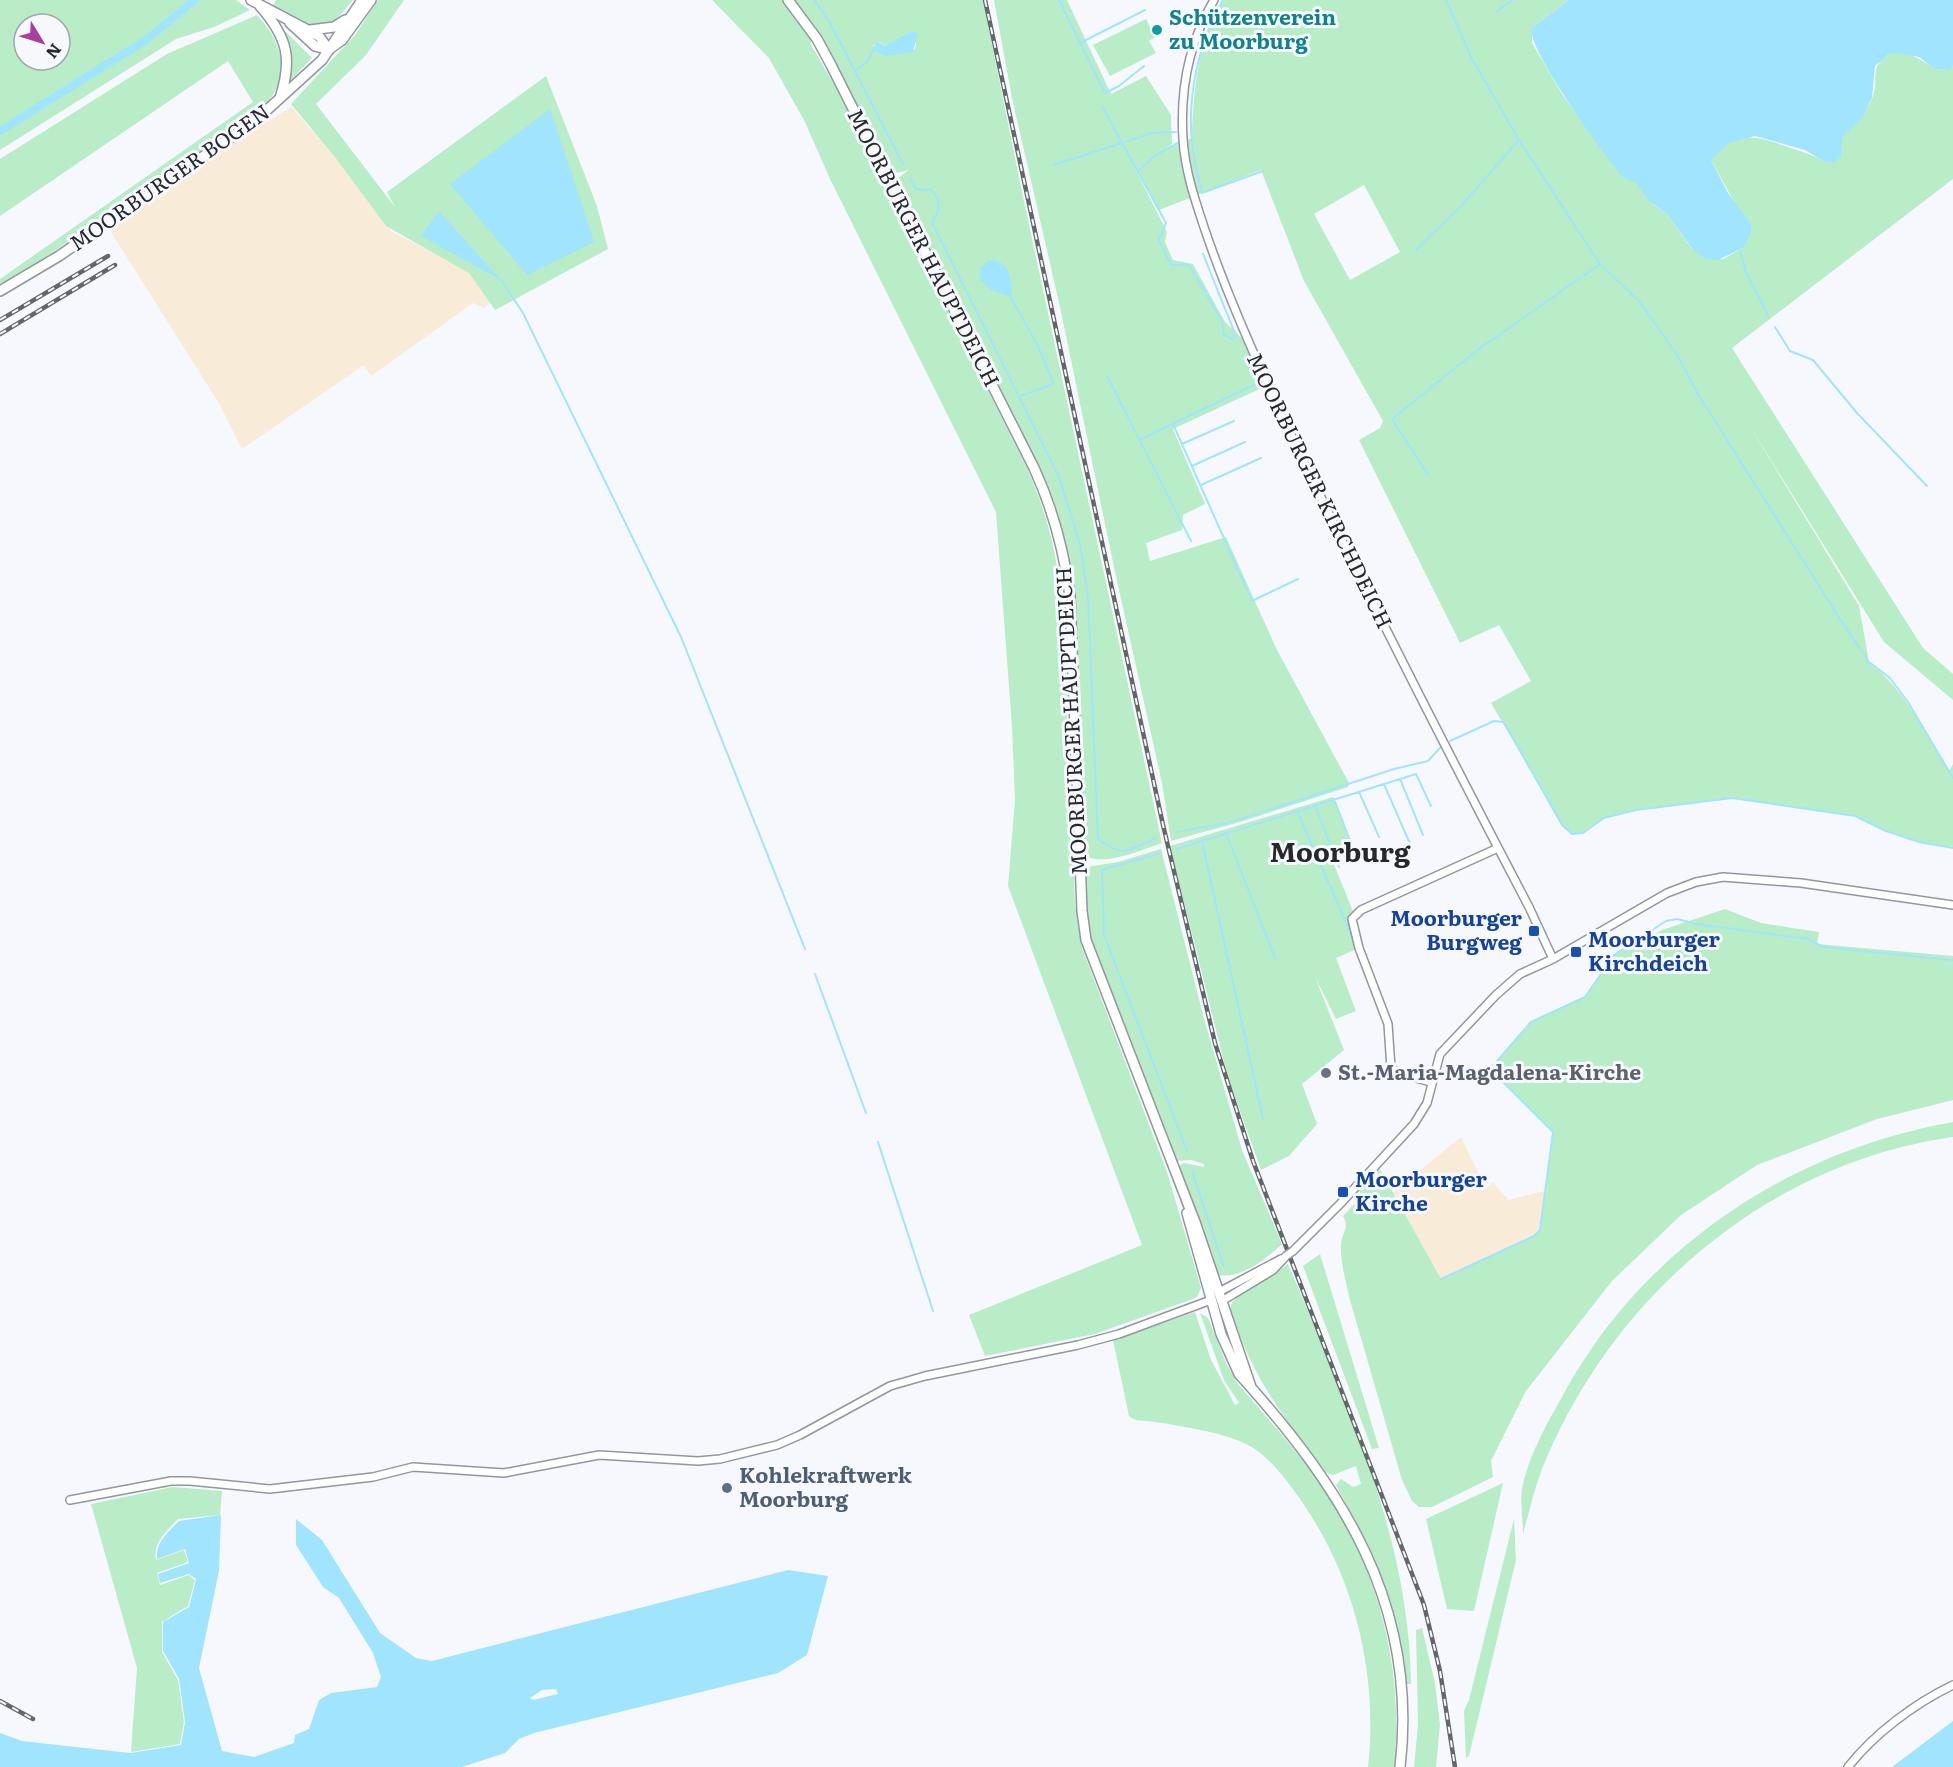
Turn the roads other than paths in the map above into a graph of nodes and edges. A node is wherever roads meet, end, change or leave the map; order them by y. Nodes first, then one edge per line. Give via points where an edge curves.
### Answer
1 (251, 0) edge
2 (362, 0) edge
3 (371, 0) edge
4 (788, 0) edge
5 (1214, 0) edge
6 (260, 6) junction
7 (352, 15) junction
8 (287, 21) junction
9 (309, 30) junction
10 (329, 50) junction
11 (279, 100) junction
12 (0, 291) edge
13 (1498, 848) junction
14 (1953, 905) edge
15 (1553, 959) junction
16 (1431, 1082) junction
17 (1185, 1202) junction
18 (1220, 1296) junction
19 (1211, 1300) junction
20 (1251, 1387) junction
21 (70, 1500) dead end
22 (1953, 1685) edge
23 (1400, 1767) edge
24 (1848, 1767) edge

1 - 6 main road
2 - 7 main road
3 - 10 main road via 342,40
4 - 17 main road, MOORBURGER HAUPTDEICH via 831,65 1034,468 1051,510 1070,596 1086,940
5 - 13 street, MOORBURGER KIRCHDEICH via 1196,35 1185,84 1183,139 1190,186 1235,313 1349,560
6 - 8 main road
6 - 11 main road via 284,40 286,76
7 - 9 main road via 334,27
7 - 10 main road
8 - 9 main road
8 - 10 main road via 315,46
9 - 10 main road via 325,41
10 - 11 main road, MOORBURGER BOGEN
11 - 12 main road, MOORBURGER BOGEN via 256,120 59,256
13 - 15 street, MOORBURGER KIRCHDEICH
13 - 16 street via 1354,914 1352,924 1359,948 1388,1024 1391,1068
14 - 15 street via 1779,881 1713,879 1667,893
15 - 16 street via 1520,974 1476,1014 1445,1047
16 - 18 street, bridge via 1427,1103 1414,1124 1340,1204 1293,1251
17 - 18 main road, MOORBURGER HAUPTDEICH via 1196,1222
17 - 19 main road, MOORBURGER HAUPTDEICH
18 - 19 main road
18 - 20 main road, MOORBURGER HAUPTDEICH
19 - 20 main road, MOORBURGER HAUPTDEICH via 1231,1359
19 - 21 street via 1078,1346 936,1373 890,1386 800,1436 720,1459 599,1455 504,1473 413,1467 373,1477 270,1490 171,1481
20 - 23 main road, MOORBURGER HAUPTDEICH via 1327,1482 1374,1570 1399,1663 1403,1709
22 - 24 street via 1896,1722

